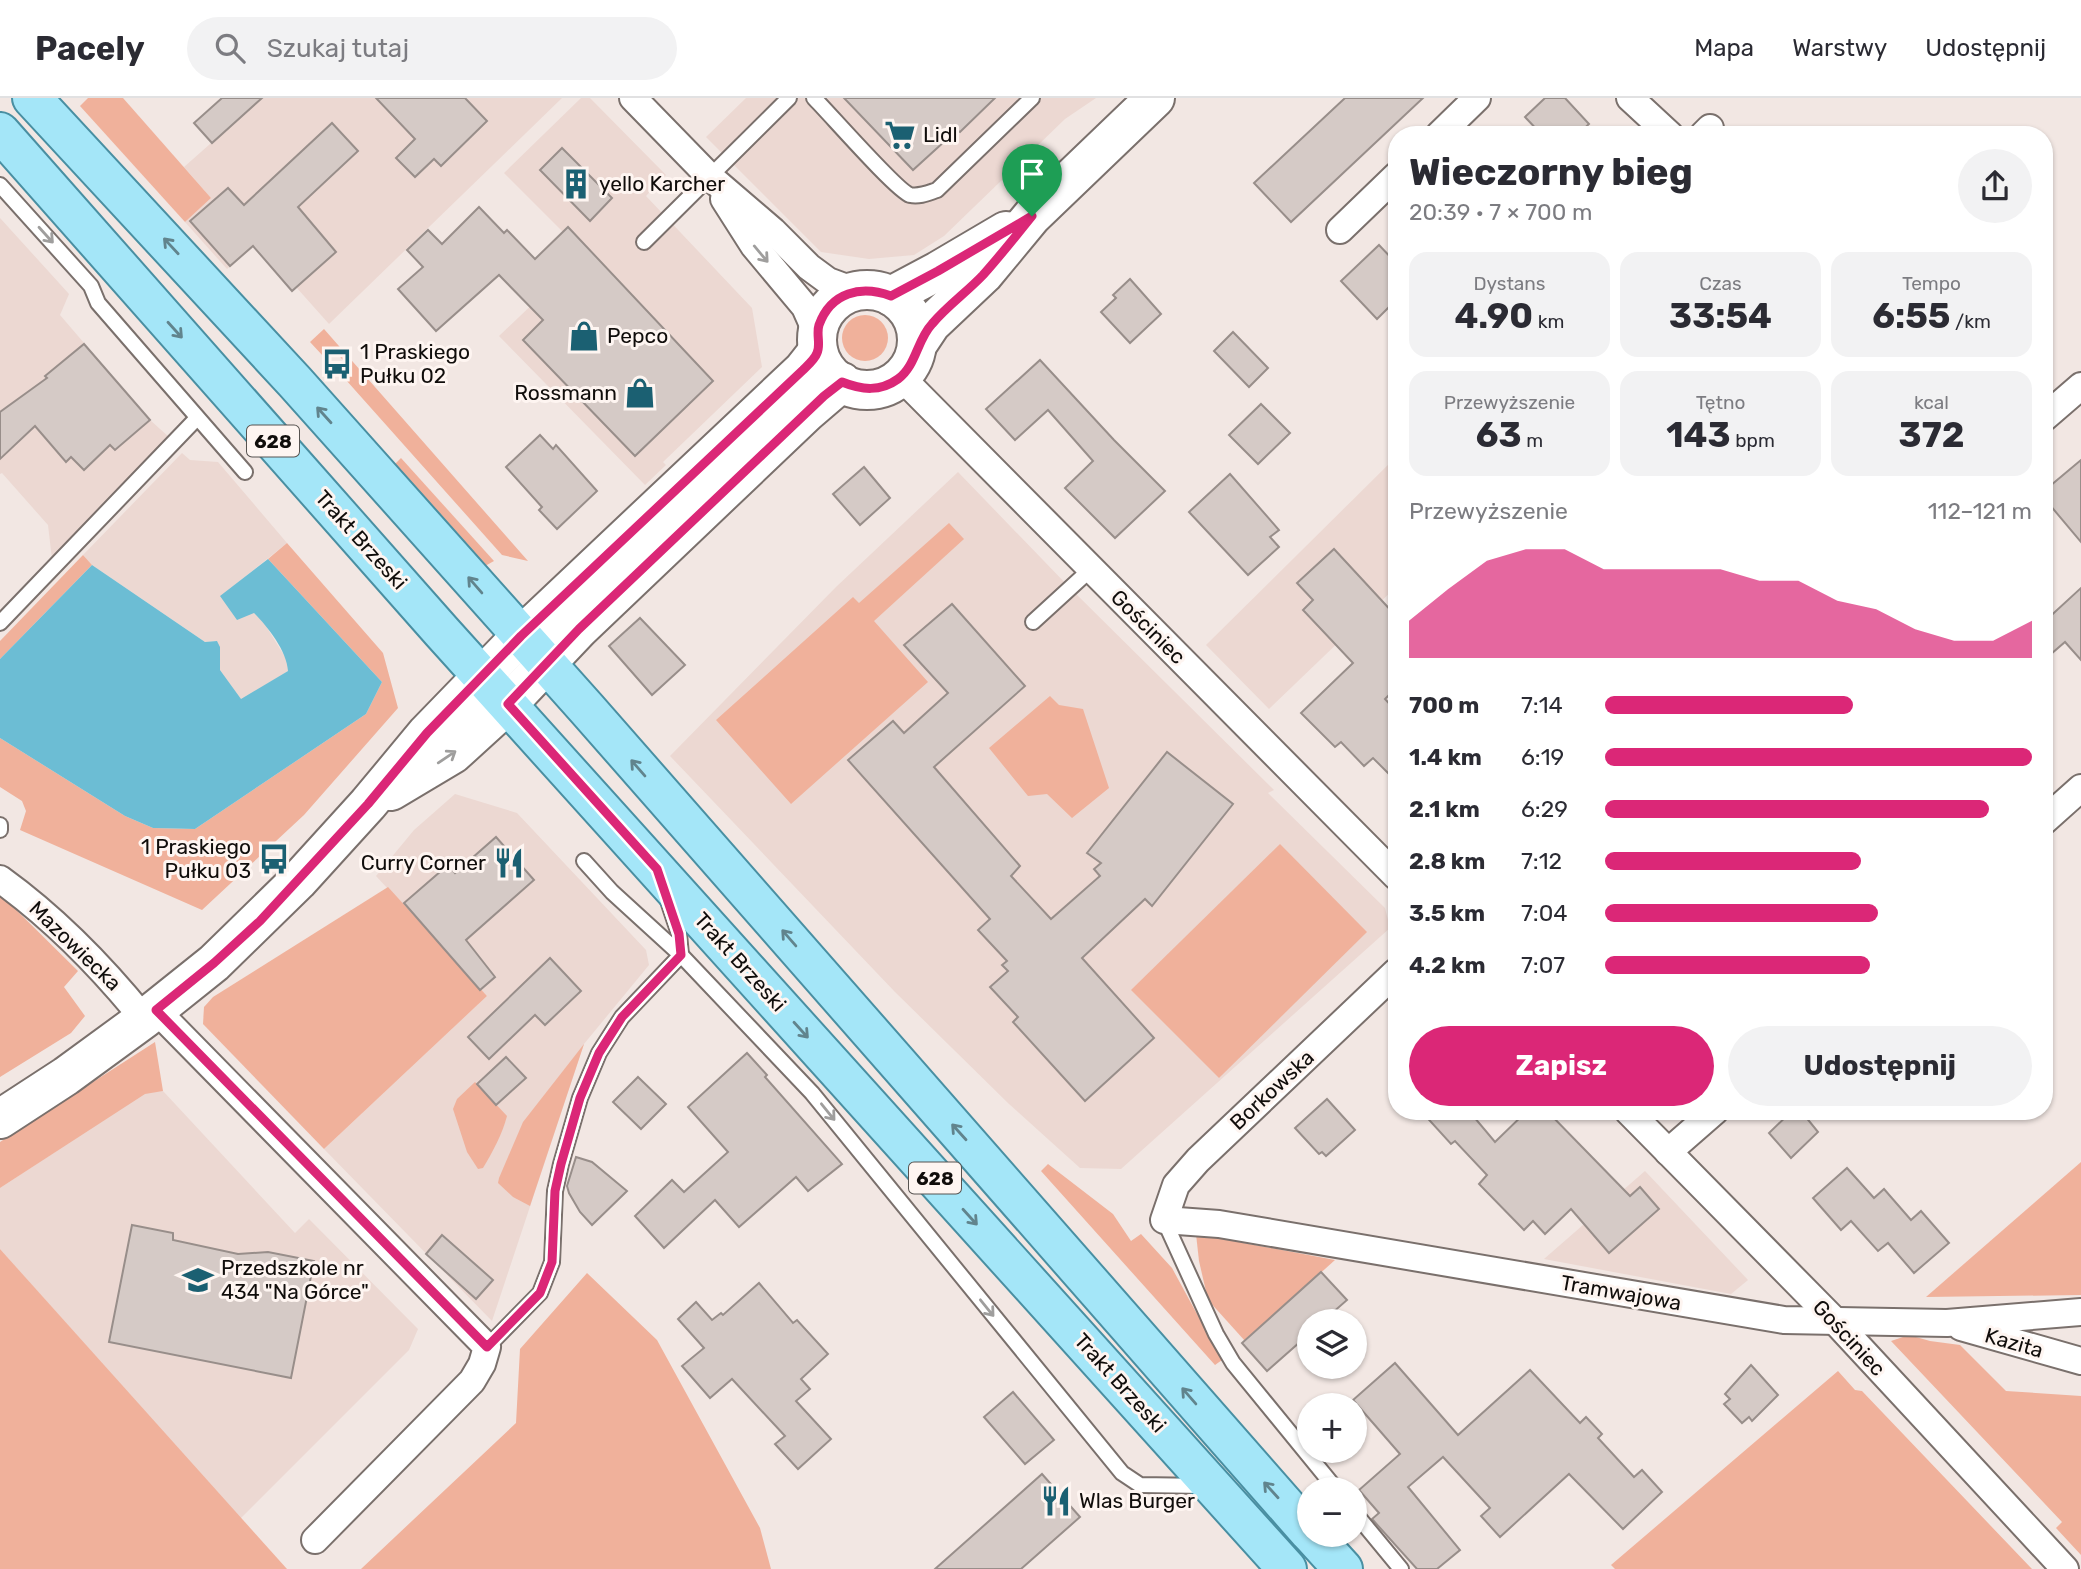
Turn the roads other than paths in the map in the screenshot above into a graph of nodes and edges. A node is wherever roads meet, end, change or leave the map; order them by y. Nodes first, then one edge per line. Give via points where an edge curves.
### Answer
1 (32, 98) edge
2 (633, 98) edge
3 (789, 98) edge
4 (814, 98) edge
5 (1032, 98) edge
6 (1155, 98) edge
7 (1477, 98) edge
8 (1630, 98) edge
9 (1448, 126) edge
10 (1660, 126) edge
11 (2, 140) edge
12 (710, 177) junction
13 (0, 185) edge
14 (1388, 188) edge
15 (1032, 216) junction
16 (1340, 230) dead end
17 (644, 242) dead end
18 (873, 293) junction
19 (818, 342) junction
20 (909, 361) junction
21 (842, 382) junction
22 (2081, 386) edge
23 (2053, 410) edge
24 (197, 418) junction
25 (245, 472) dead end
26 (1091, 569) junction
27 (1033, 622) dead end
28 (0, 623) edge
29 (533, 649) junction
30 (482, 676) junction
31 (508, 704) junction
32 (2081, 788) edge
33 (368, 804) junction
34 (2053, 813) edge
35 (584, 860) dead end
36 (1388, 868) edge
37 (657, 869) junction
38 (0, 879) edge
39 (681, 955) junction
40 (1388, 980) edge
41 (150, 1014) junction
42 (0, 1119) edge
43 (1637, 1120) edge
44 (1705, 1120) edge
45 (1668, 1152) junction
46 (1164, 1220) junction
47 (2081, 1312) edge
48 (1833, 1320) junction
49 (1947, 1323) junction
50 (487, 1347) junction
51 (2081, 1361) edge
52 (1326, 1477) edge
53 (1213, 1486) junction
54 (1297, 1518) edge
55 (1367, 1528) edge
56 (315, 1539) dead end
57 (1323, 1547) edge
58 (1287, 1569) edge
59 (1343, 1569) edge
60 (1401, 1569) edge
61 (2065, 1569) edge

29 -> 1 main road, Trakt Brzeski / 628
2 - 12 street
3 - 12 lane
4 - 5 lane via 894,181 909,194 922,196 937,190
6 - 15 street
7 - 9 street
8 - 10 street
11 -> 30 main road, Trakt Brzeski / 628
12 - 17 lane
12 - 18 street via 828,281
12 -> 19 street via 754,246 805,307
13 -> 24 lane via 91,286 98,303
14 - 16 street
15 - 18 street via 938,271
15 - 20 street via 984,274 931,324
18 - 19 street via 839,298 828,309
18 - 20 street via 906,309 915,326
19 - 21 street via 831,373
19 - 29 street via 794,379
20 - 21 street via 885,387 858,389
20 - 26 street, Gościniec
21 - 29 street
22 - 23 street
24 - 25 lane
24 - 28 lane
26 - 27 lane
26 - 36 street, Gościniec
29 - 30 street
29 - 31 street
54 -> 29 main road, Trakt Brzeski / 628
30 - 31 main road, Trakt Brzeski / 628
30 - 33 street
33 -> 31 street via 453,754
31 - 37 main road, Trakt Brzeski / 628
32 - 34 street
33 - 41 street via 260,921
35 - 39 lane via 611,892
37 - 39 lane via 679,934
37 -> 53 main road, Trakt Brzeski / 628
38 - 41 street, Mazowiecka via 61,929
39 - 50 lane via 622,1017 599,1053 561,1164 555,1191 552,1262 540,1293
39 -> 53 lane via 812,1093 1122,1473 1140,1485
40 - 46 street, Borkowska via 1198,1160 1176,1185
41 - 42 street
41 - 50 street, Mazowiecka
43 - 45 street, Gościniec
44 - 45 street
45 - 48 street, Gościniec
46 - 48 street, Tramwajowa via 1219,1224 1784,1320
46 - 52 lane via 1233,1363
47 - 49 street, Tramwajowa
48 - 49 street, Tramwajowa
48 - 61 street, Gościniec
49 - 51 street, Kazita
50 - 56 street via 472,1381
53 - 58 main road, Trakt Brzeski / 628
55 - 60 lane
57 - 59 main road, Trakt Brzeski / 628

